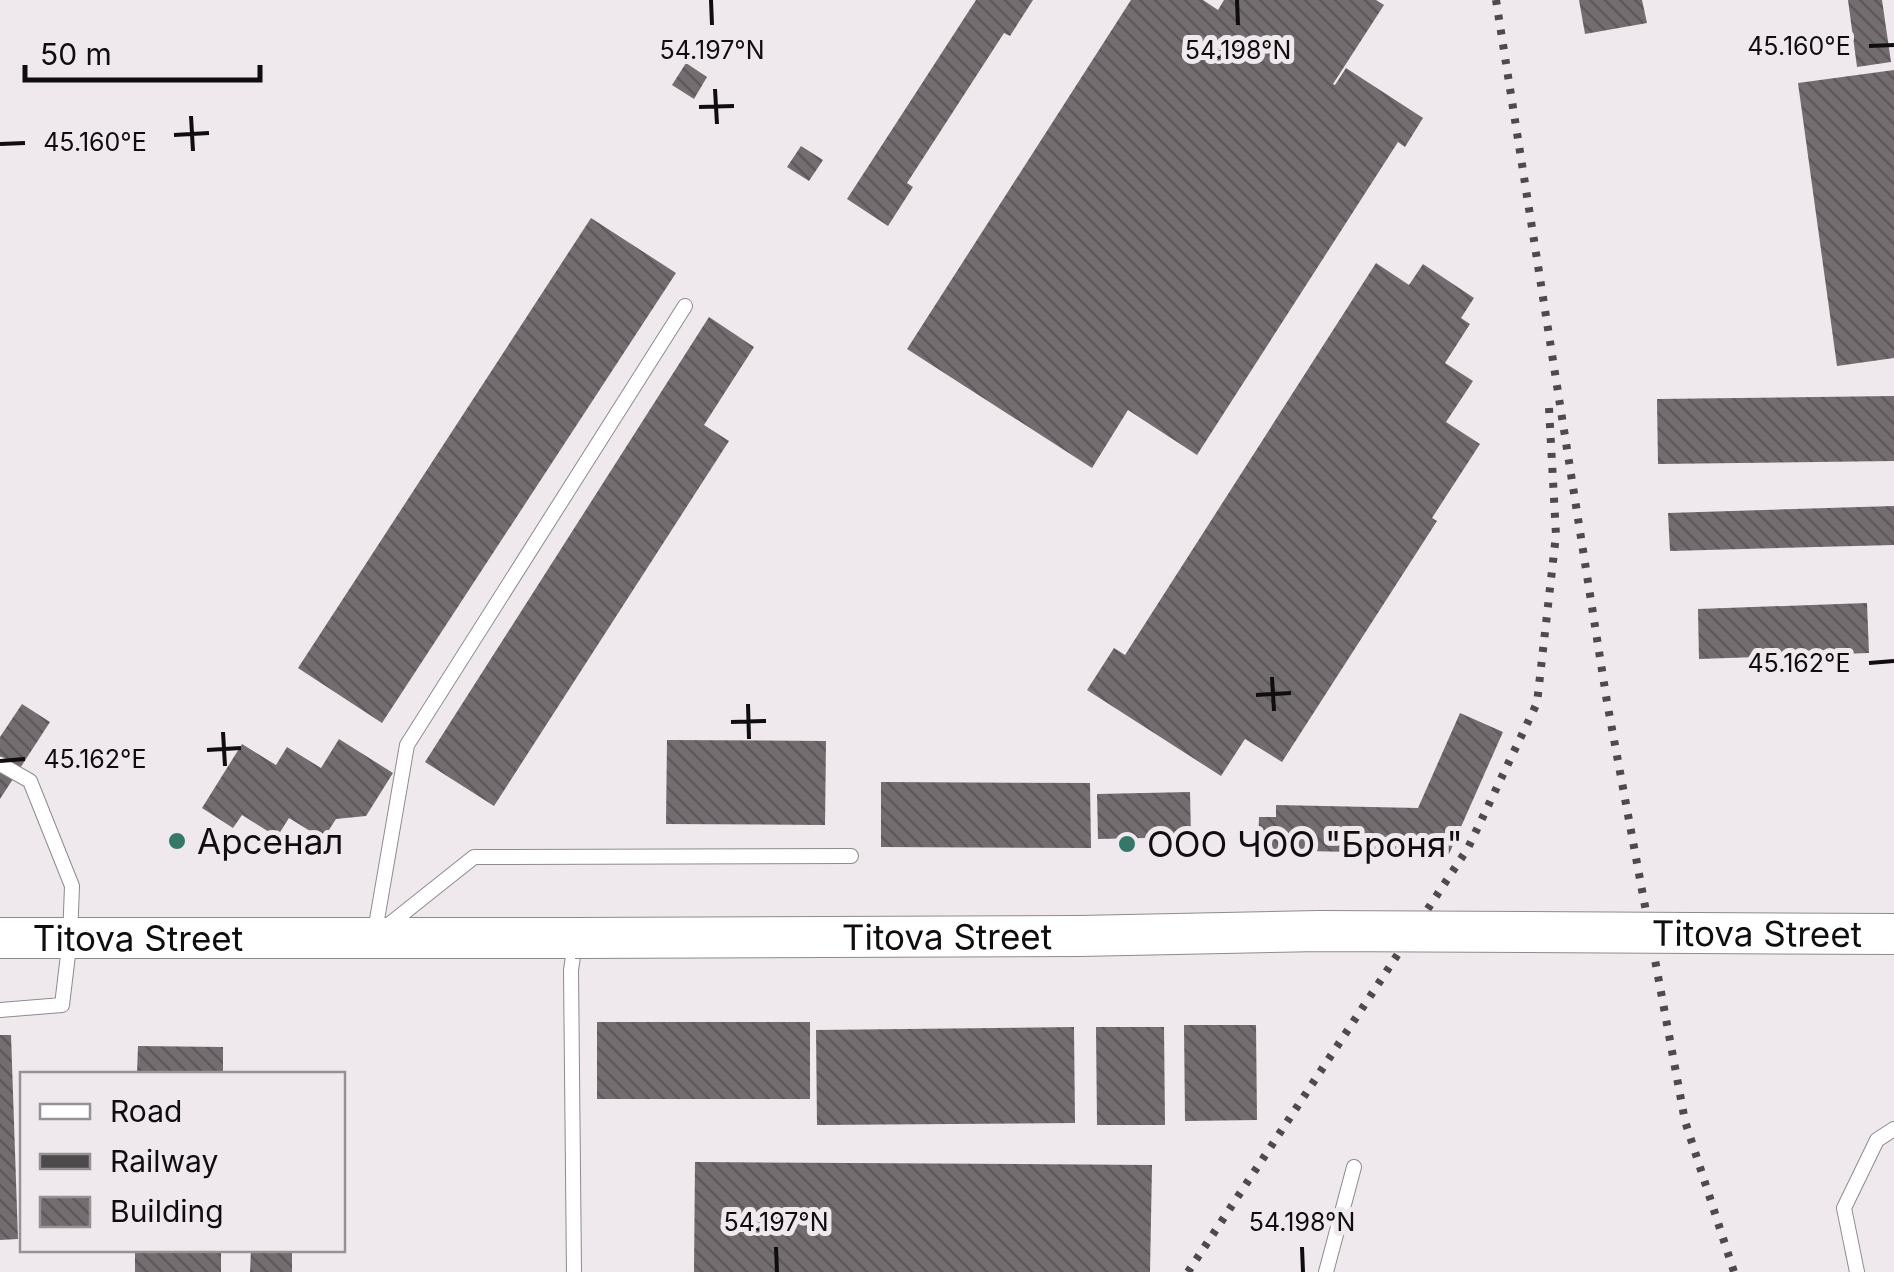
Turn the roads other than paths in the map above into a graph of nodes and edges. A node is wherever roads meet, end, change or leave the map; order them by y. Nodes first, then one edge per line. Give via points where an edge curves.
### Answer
1 (685, 306) dead end
2 (0, 764) edge
3 (851, 856) dead end
4 (1894, 934) edge
5 (374, 937) junction
6 (0, 938) edge
7 (70, 938) junction
8 (575, 938) junction
9 (0, 1010) edge
10 (1894, 1129) edge
11 (1354, 1167) dead end
12 (574, 1272) edge
13 (1326, 1272) edge
14 (1857, 1272) edge

1 - 5 lane via 408,745
2 - 7 lane via 30,781 72,886
3 - 5 lane via 474,857
4 - 8 main road, Titova Street, bridge
5 - 7 main road, Titova Street
5 - 8 main road, Titova Street
6 - 7 main road, Titova Street
7 - 9 lane via 62,1006
8 - 12 lane
10 - 14 lane via 1876,1140 1844,1208
11 - 13 lane

